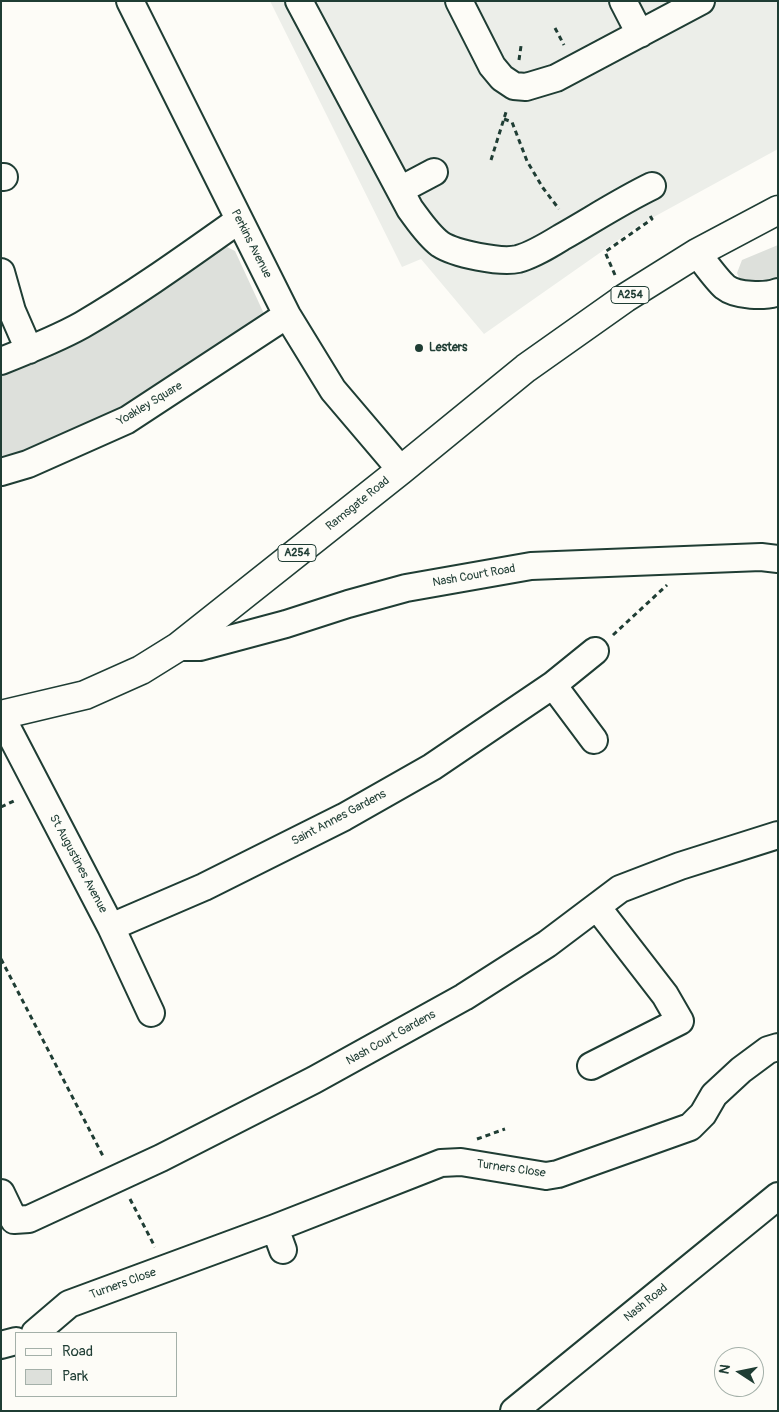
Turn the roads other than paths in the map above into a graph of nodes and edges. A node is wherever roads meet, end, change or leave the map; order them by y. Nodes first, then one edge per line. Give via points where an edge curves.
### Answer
1 (130, 1) edge
2 (299, 1) edge
3 (459, 1) edge
4 (623, 1) edge
5 (701, 1) edge
6 (640, 34) junction
7 (434, 172) dead end
8 (400, 190) junction
9 (650, 199) road end
10 (778, 210) edge
11 (240, 220) junction
12 (697, 253) junction
13 (1, 272) edge
14 (778, 292) edge
15 (287, 315) junction
16 (29, 350) junction
17 (1, 361) edge
18 (401, 470) junction
19 (1, 472) edge
20 (778, 558) edge
21 (178, 647) junction
22 (595, 652) road end
23 (553, 686) junction
24 (1, 716) edge
25 (594, 740) dead end
26 (778, 835) edge
27 (597, 907) junction
28 (112, 927) junction
29 (151, 1014) dead end
30 (778, 1047) edge
31 (591, 1066) dead end
32 (778, 1196) edge
33 (4, 1203) edge
34 (36, 1332) edge
35 (15, 1341) edge
36 (1, 1345) edge
37 (514, 1411) edge

1 - 11 street, Perkins Avenue
2 - 8 street
3 - 6 street via 492,66 514,86 526,87 556,78
4 - 6 street
5 - 6 street
7 - 8 street
8 - 9 street via 425,230 440,244 490,259 517,259 544,248 627,198
10 - 12 main road, Ramsgate Road / A254
11 - 15 street, Perkins Avenue
11 - 16 street via 81,326
12 - 14 street via 726,288 748,296
12 - 18 main road, Ramsgate Road / A254 via 625,298 526,368
13 - 16 street via 12,311
15 - 18 street, Perkins Avenue via 333,390
15 - 19 street, Yoakley Square via 127,420 28,464
16 - 17 street
18 - 21 main road, Ramsgate Road / A254
20 - 21 street, Nash Court Road via 531,566 415,586 200,647
21 - 24 main road, Ramsgate Road / A254 via 141,670 85,695
22 - 23 street, Saint Annes Gardens
23 - 25 street
23 - 28 street, Saint Annes Gardens via 432,767 344,817
24 - 28 street, St Augustines Avenue
26 - 27 street, Nash Court Gardens via 620,889
27 - 31 street via 665,995 680,1021
27 - 33 street, Nash Court Gardens via 547,944 464,997 314,1080 161,1158 29,1219 14,1220
28 - 29 street, St Augustines Avenue
30 - 34 street, Turners Close via 768,1050 741,1070 714,1095 703,1114 690,1127 546,1176 461,1162 442,1163 279,1239 69,1304
32 - 37 street, Nash Road
35 - 36 street

